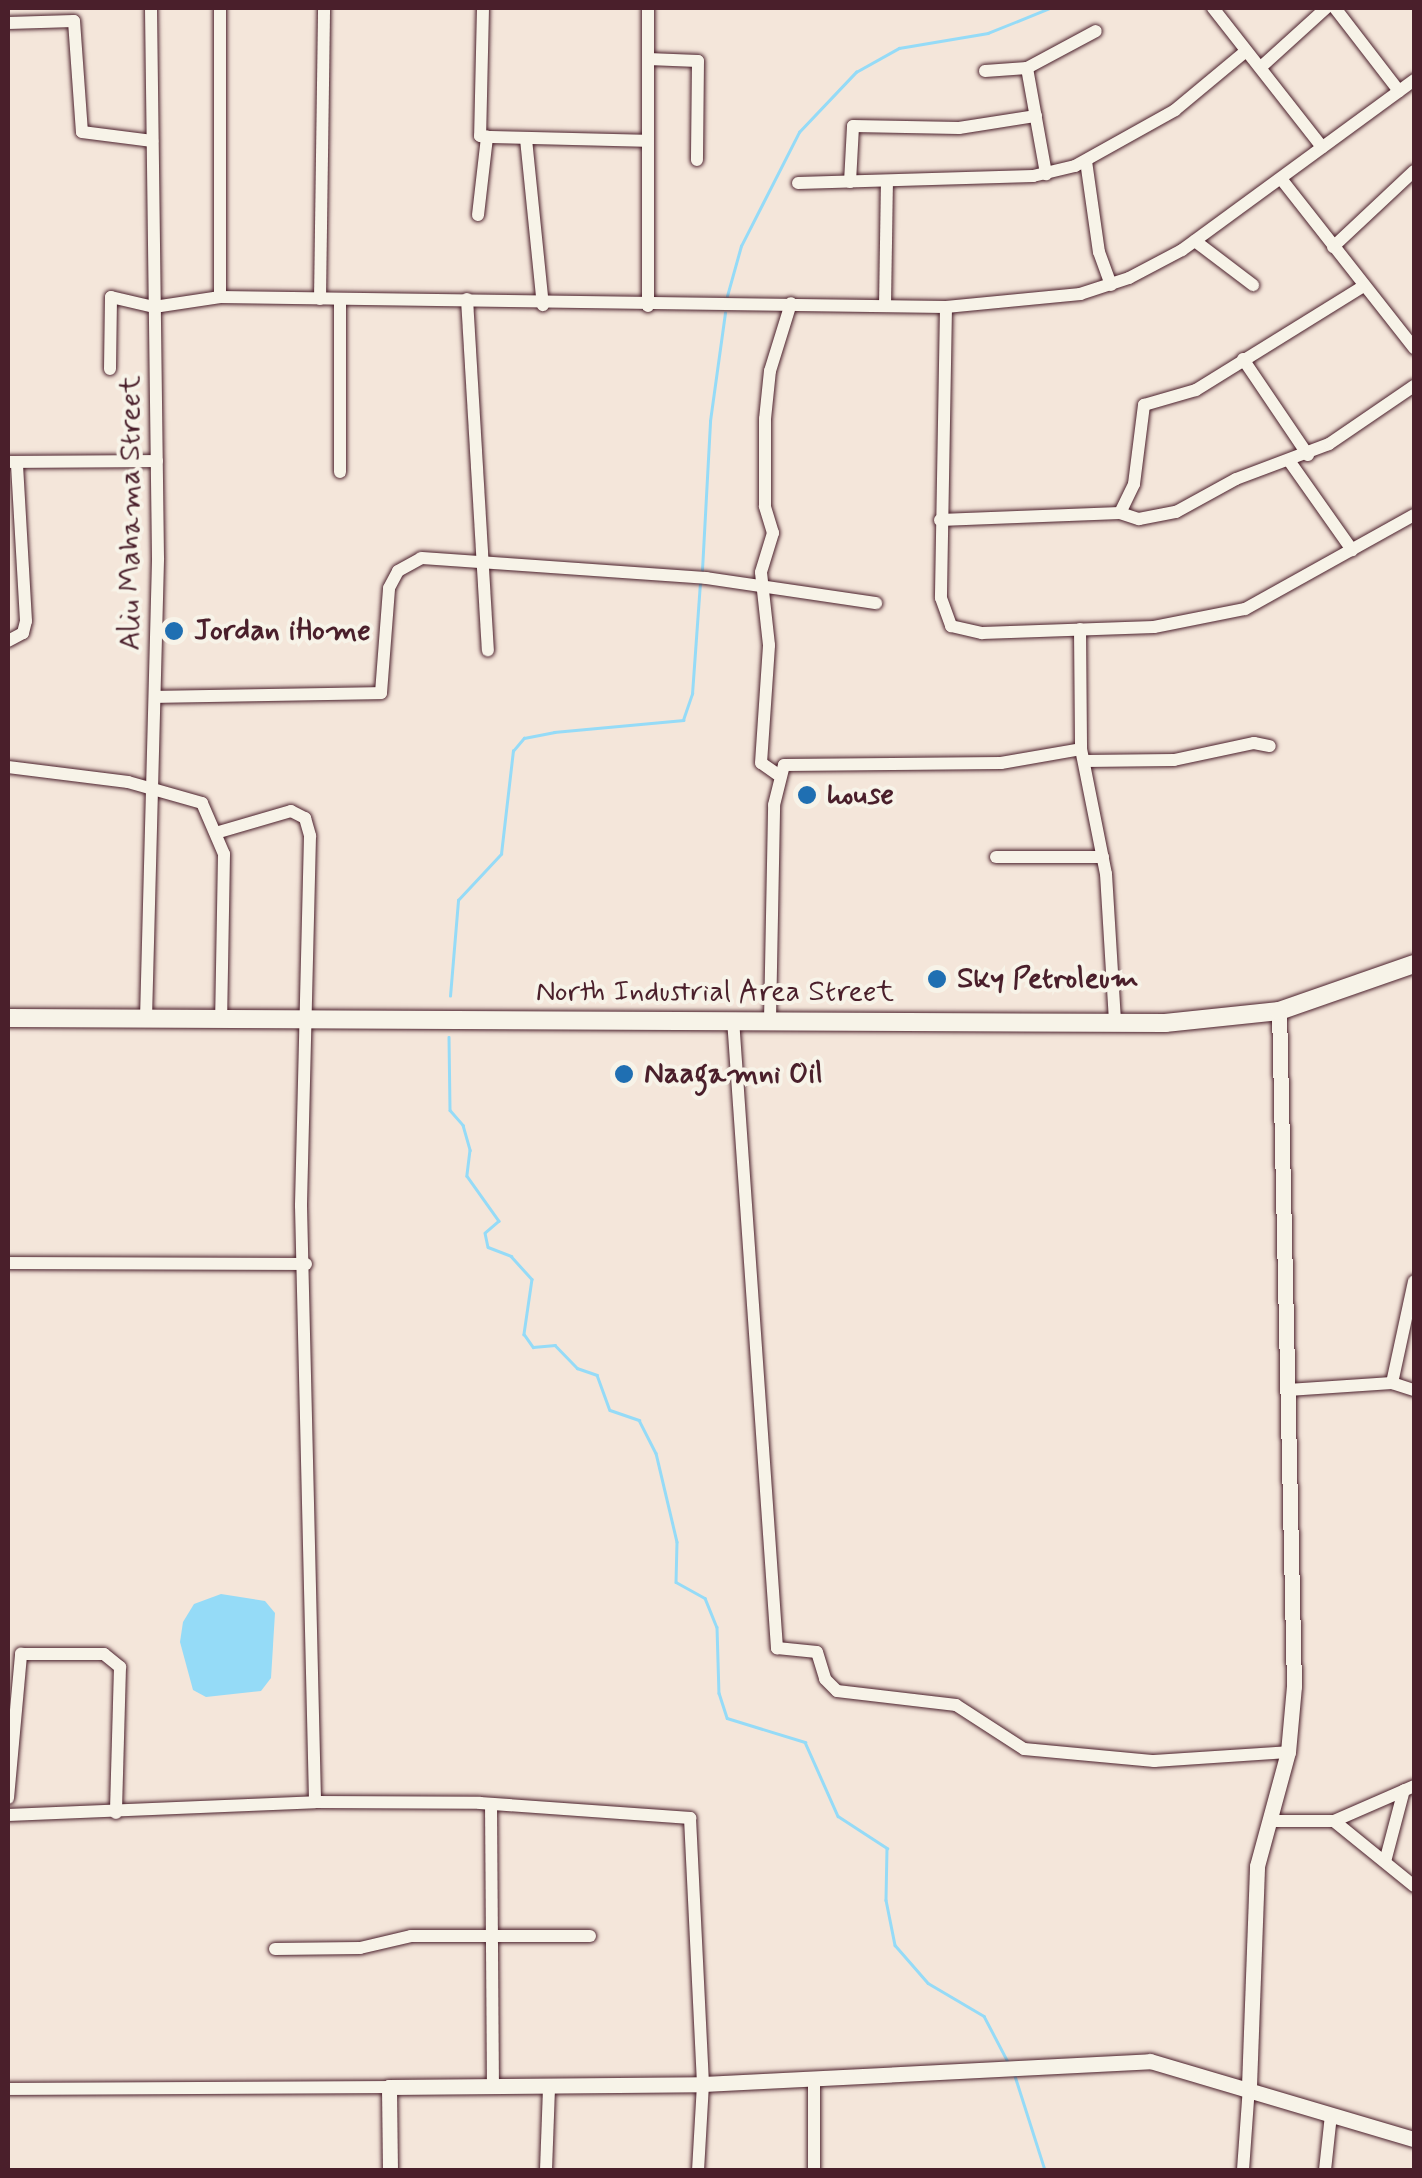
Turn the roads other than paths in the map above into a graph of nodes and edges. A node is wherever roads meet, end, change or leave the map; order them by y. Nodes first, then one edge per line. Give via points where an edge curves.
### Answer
1 (151, 8) edge
2 (220, 8) edge
3 (324, 8) edge
4 (482, 8) edge
5 (648, 8) edge
6 (1213, 8) edge
7 (1326, 8) edge
8 (1335, 8) edge
9 (8, 22) edge
10 (1096, 30) dead end
11 (1246, 50) junction
12 (648, 59) junction
13 (1260, 67) junction
14 (1027, 68) junction
15 (985, 71) dead end
16 (1414, 80) edge
17 (1398, 91) junction
18 (1036, 116) junction
19 (486, 137) junction
20 (526, 138) junction
21 (648, 141) junction
22 (152, 142) junction
23 (1322, 147) junction
24 (697, 160) dead end
25 (1086, 162) junction
26 (1414, 171) edge
27 (1046, 174) junction
28 (1282, 180) junction
29 (850, 182) junction
30 (887, 182) junction
31 (798, 183) dead end
32 (478, 216) dead end
33 (1195, 242) junction
34 (1333, 247) junction
35 (1111, 285) junction
36 (1253, 285) dead end
37 (1364, 286) junction
38 (220, 297) junction
39 (320, 298) junction
40 (467, 299) junction
41 (340, 300) junction
42 (791, 303) junction
43 (543, 305) junction
44 (648, 306) junction
45 (885, 306) junction
46 (154, 307) junction
47 (946, 307) junction
48 (1414, 348) edge
49 (1243, 360) junction
50 (110, 369) dead end
51 (1414, 386) edge
52 (1308, 455) junction
53 (156, 461) junction
54 (12, 462) edge
55 (1290, 462) junction
56 (340, 472) dead end
57 (1120, 513) junction
58 (1414, 515) edge
59 (940, 520) junction
60 (1352, 550) junction
61 (484, 566) junction
62 (760, 586) junction
63 (876, 603) dead end
64 (1080, 629) junction
65 (8, 641) edge
66 (488, 650) dead end
67 (156, 698) junction
68 (1270, 746) dead end
69 (1082, 755) junction
70 (8, 766) edge
71 (777, 774) junction
72 (154, 788) junction
73 (219, 832) junction
74 (996, 857) dead end
75 (1103, 857) junction
76 (1414, 964) edge
77 (1279, 1011) junction
78 (8, 1018) edge
79 (146, 1018) junction
80 (221, 1019) junction
81 (310, 1019) junction
82 (733, 1020) junction
83 (770, 1020) junction
84 (1115, 1020) junction
85 (8, 1264) edge
86 (306, 1264) junction
87 (1414, 1281) edge
88 (1407, 1328) edge
89 (1392, 1383) junction
90 (1288, 1390) junction
91 (1414, 1390) edge
92 (1288, 1752) junction
93 (1410, 1788) edge
94 (8, 1798) edge
95 (315, 1802) junction
96 (491, 1804) junction
97 (116, 1812) junction
98 (8, 1815) edge
99 (1271, 1821) junction
100 (1334, 1821) junction
101 (1386, 1858) junction
102 (1414, 1886) edge
103 (590, 1936) dead end
104 (490, 1937) junction
105 (276, 1950) dead end
106 (814, 2079) junction
107 (703, 2084) junction
108 (493, 2086) junction
109 (549, 2086) junction
110 (1249, 2086) junction
111 (389, 2087) junction
112 (8, 2089) edge
113 (1331, 2115) junction
114 (1414, 2139) edge
115 (390, 2170) edge
116 (546, 2170) edge
117 (698, 2170) edge
118 (814, 2170) edge
119 (1243, 2170) edge
120 (1326, 2170) edge

1 - 22 street, Aliu Mahama Street
2 - 38 street
3 - 39 street
4 - 19 street via 480,136
5 - 12 street
6 - 11 street
7 - 13 street
8 - 17 street
9 - 22 street via 74,21 82,132
10 - 14 street
11 - 13 street
11 - 25 street via 1174,110
12 - 21 street
12 - 24 street via 698,61
13 - 23 street
14 - 15 street
14 - 18 street
16 - 17 street
17 - 23 street
18 - 27 street
18 - 29 street via 958,128 854,126
19 - 20 street
19 - 32 street
20 - 21 street
20 - 43 street
21 - 44 street
22 - 46 street, Aliu Mahama Street
23 - 28 street
25 - 27 street
25 - 35 street via 1098,252
26 - 34 street
27 - 30 street
28 - 33 street
28 - 34 street
29 - 30 street
29 - 31 street
30 - 45 street
33 - 35 street
33 - 36 street
34 - 37 street
35 - 47 street
37 - 48 street
37 - 49 street
38 - 39 street
38 - 46 street
39 - 41 street
40 - 41 street
40 - 43 street
40 - 61 street
41 - 56 street
42 - 44 street
42 - 45 street
42 - 62 street via 770,371 765,506 773,533
43 - 44 street
45 - 47 street
46 - 50 street via 107,300
46 - 53 street, Aliu Mahama Street
47 - 59 street
49 - 52 street
49 - 57 street via 1196,390 1142,408 1134,484
51 - 52 street
52 - 55 street
53 - 54 street
53 - 67 street, Aliu Mahama Street
54 - 65 street via 26,621 22,633
55 - 57 street via 1236,479 1166,516
55 - 60 street
57 - 59 street
58 - 60 street
59 - 64 street via 942,612 952,626 982,633
60 - 64 street via 1244,609 1154,627
61 - 62 street
61 - 66 street
61 - 67 street via 421,558 398,572 389,588 381,693
62 - 63 street
62 - 71 street via 769,644 762,763
64 - 69 street
67 - 72 street, Aliu Mahama Street
68 - 69 street via 1254,742 1174,760
69 - 71 street via 1001,763 786,764
69 - 75 street
70 - 72 street
71 - 83 street
72 - 73 street via 196,799
72 - 79 street, Aliu Mahama Street
73 - 80 street
73 - 81 street via 291,812 308,823
74 - 75 street
75 - 84 street
76 - 77 main road, North Industrial Area Street
77 - 84 main road, North Industrial Area Street via 1218,1021
77 - 90 street
78 - 79 main road, North Industrial Area Street
79 - 80 main road, North Industrial Area Street
80 - 81 main road, North Industrial Area Street
81 - 82 main road, North Industrial Area Street
81 - 86 street
82 - 83 main road, North Industrial Area Street
82 - 92 street via 777,1648 786,1654 817,1652 825,1679 837,1690 956,1705 1024,1750 1154,1761
83 - 84 main road, North Industrial Area Street
85 - 86 street
86 - 95 street
87 - 88 street
88 - 89 street
89 - 90 street
89 - 91 street
90 - 92 street via 1294,1686
92 - 99 street
93 - 100 street
93 - 101 street
94 - 97 street via 21,1654 104,1654 120,1667
95 - 96 street
95 - 97 street
96 - 104 street
96 - 107 street via 690,1818
97 - 98 street
99 - 100 street
99 - 110 street via 1257,1866
100 - 101 street
101 - 102 street
103 - 104 street
104 - 105 street via 411,1936 360,1948
104 - 108 street
106 - 107 street
106 - 110 street via 1150,2061
106 - 118 street
107 - 109 street
107 - 117 street
108 - 109 street
108 - 111 street
109 - 116 street
110 - 113 street
110 - 119 street
111 - 112 street
111 - 115 street
113 - 114 street
113 - 120 street

